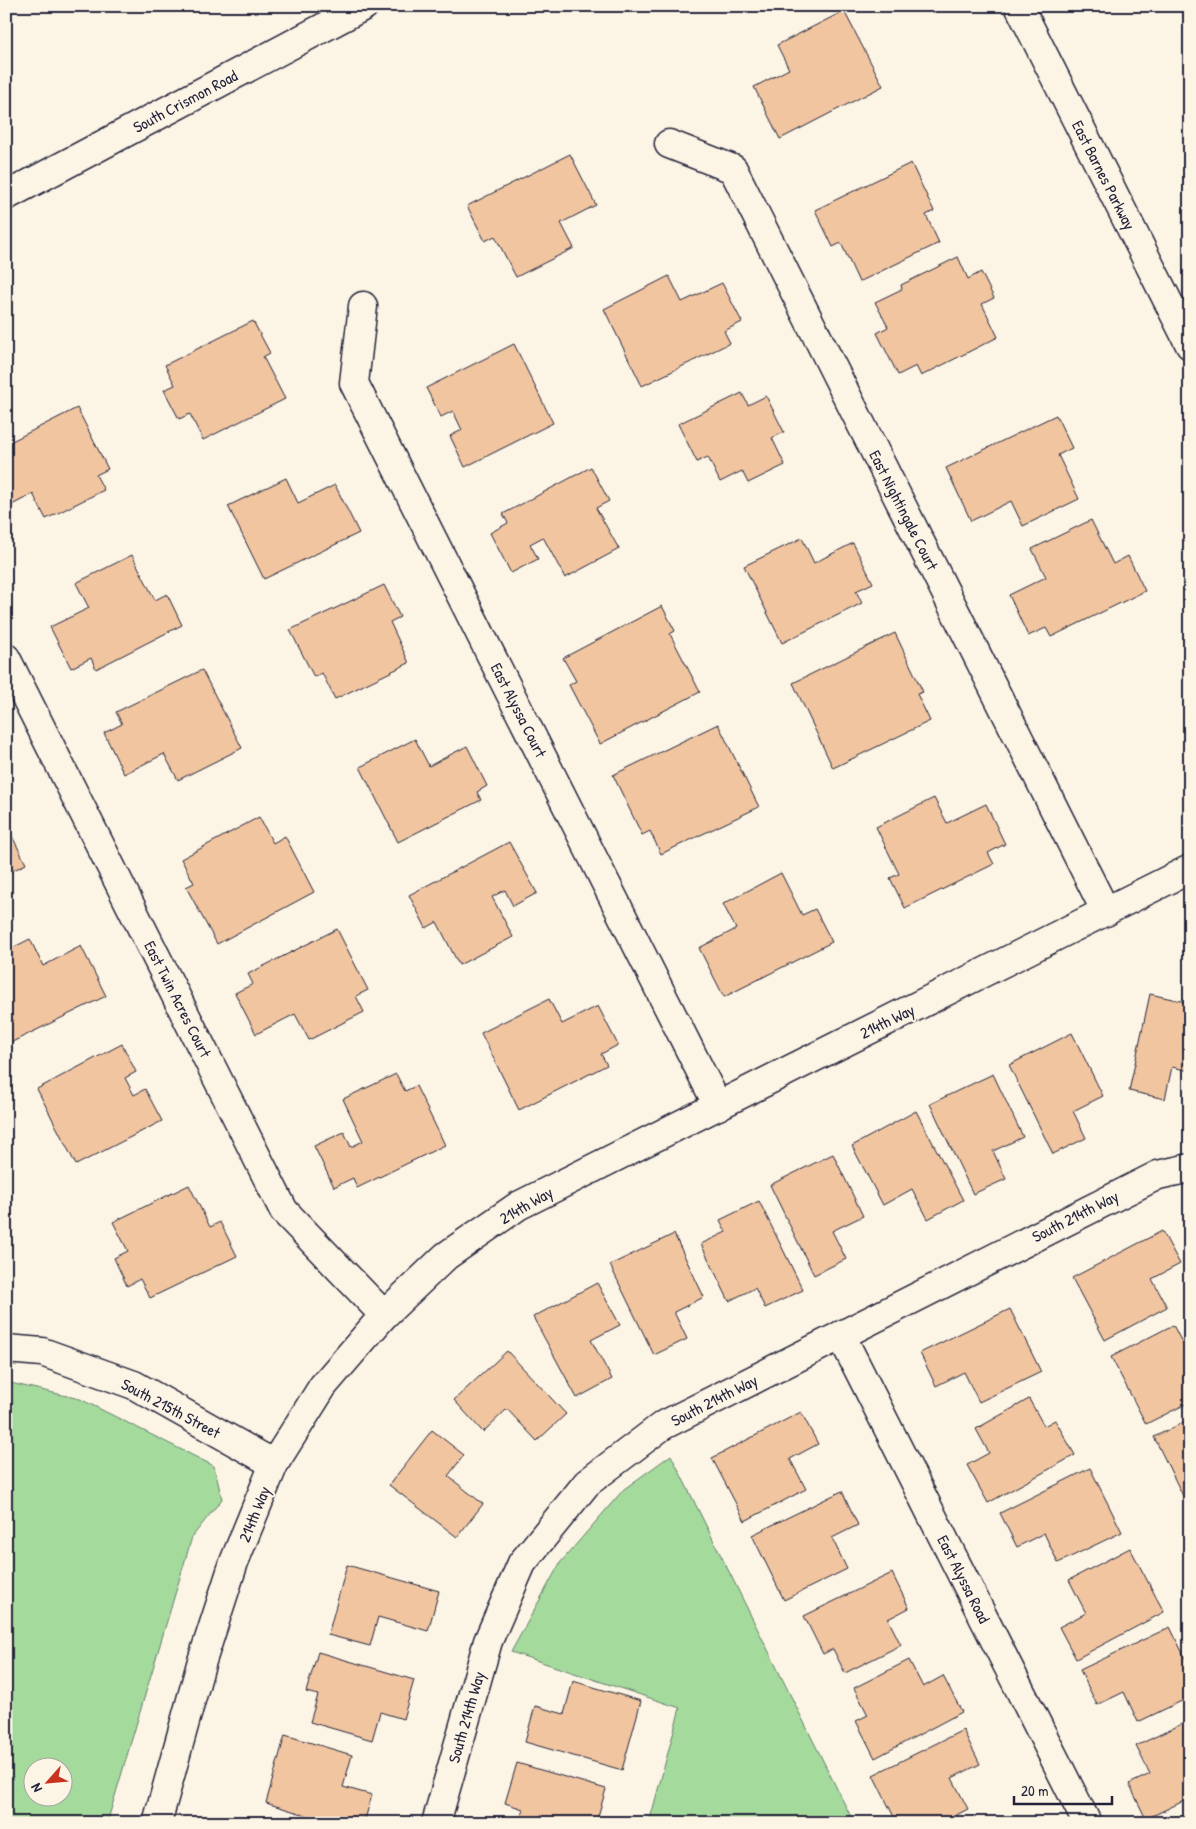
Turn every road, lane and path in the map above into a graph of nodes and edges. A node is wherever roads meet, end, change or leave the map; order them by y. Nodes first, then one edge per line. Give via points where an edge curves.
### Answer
1 (364, 6) edge
2 (1019, 6) edge
3 (669, 144) dead end
4 (6, 196) edge
5 (363, 306) dead end
6 (1190, 344) edge
7 (6, 658) edge
8 (1190, 869) edge
9 (1106, 912) junction
10 (718, 1106) junction
11 (1190, 1168) edge
12 (384, 1316) junction
13 (840, 1335) junction
14 (6, 1349) edge
15 (274, 1464) junction
16 (157, 1823) edge
17 (436, 1823) edge
18 (1087, 1823) edge

1 - 4 street, South Crismon Road
2 - 6 street, East Barnes Parkway
3 - 9 street, East Nightingale Court via 733,169
5 - 10 street, East Alyssa Court via 354,383
7 - 12 street, East Twin Acres Court via 284,1211
8 - 9 street, 214th Way
9 - 10 street, 214th Way
10 - 12 street, 214th Way via 518,1206 446,1256
11 - 13 street, South 214th Way via 1158,1175
12 - 15 street, 214th Way via 323,1386
13 - 17 street, South 214th Way via 662,1426 587,1484 522,1563 488,1641
13 - 18 street, East Alyssa Road
14 - 15 street, South 215th Street via 42,1352 134,1385
15 - 16 street, 214th Way via 234,1562 201,1664

